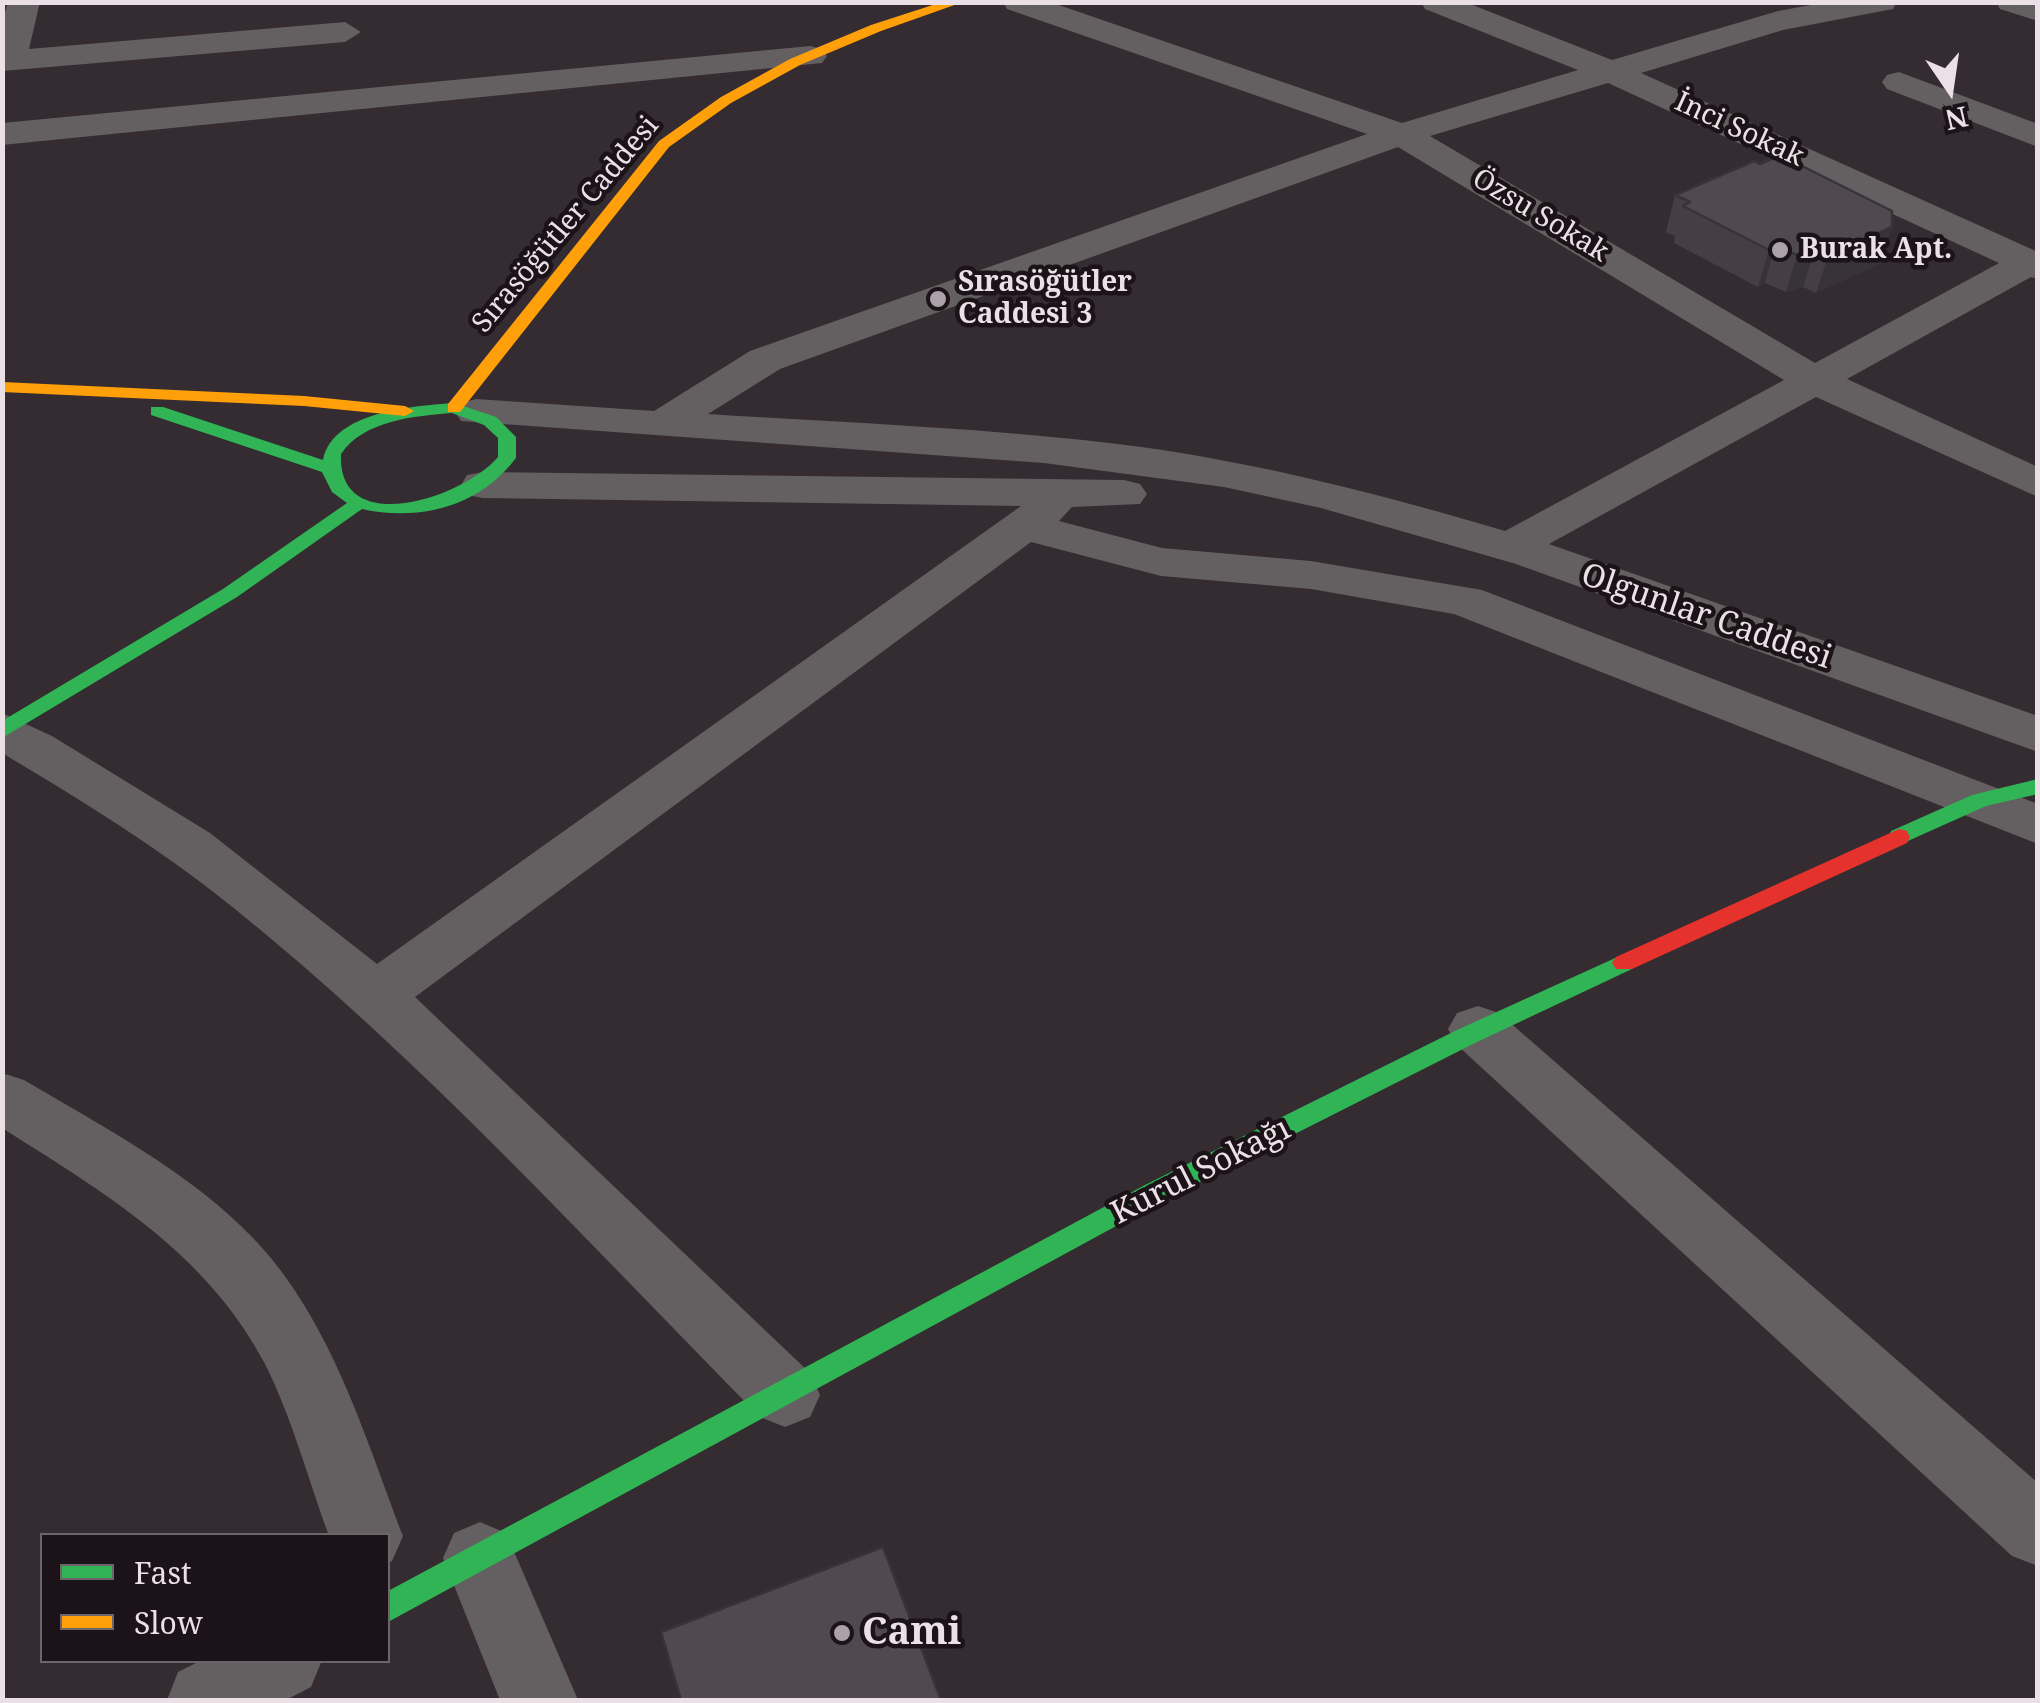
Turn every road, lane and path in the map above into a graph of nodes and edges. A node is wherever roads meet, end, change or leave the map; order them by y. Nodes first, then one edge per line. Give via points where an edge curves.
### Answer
1 (24, 2) edge
2 (957, 2) edge
3 (1018, 2) edge
4 (1436, 2) edge
5 (1882, 2) edge
6 (2011, 2) edge
7 (2038, 12) edge
8 (347, 17) edge
9 (810, 56) junction
10 (6, 61) edge
11 (1607, 70) junction
12 (1899, 82) dead end
13 (339, 100) junction
14 (2, 134) edge
15 (1401, 134) junction
16 (2038, 137) edge
17 (2033, 265) edge
18 (1814, 380) junction
19 (2, 388) edge
20 (112, 396) junction
21 (465, 410) junction
22 (405, 411) junction
23 (663, 424) junction
24 (328, 468) junction
25 (2038, 484) edge
26 (483, 486) junction
27 (1073, 491) junction
28 (361, 502) junction
29 (1372, 508) junction
30 (1020, 525) junction
31 (1506, 549) junction
32 (3, 730) edge
33 (2038, 735) edge
34 (2038, 786) edge
35 (1980, 800) junction
36 (2038, 825) edge
37 (376, 996) junction
38 (1478, 1029) junction
39 (2, 1096) edge
40 (785, 1395) junction
41 (2038, 1530) edge
42 (365, 1533) edge
43 (480, 1558) junction
44 (390, 1602) edge
45 (278, 1663) edge
46 (206, 1700) edge
47 (539, 1700) edge

1 - 10 street
2 - 9 street, Sırasöğütler Caddesi
3 - 15 street, Özsu Sokak
4 - 11 street, İnci Sokak
5 - 11 street via 1778,21
6 - 7 street
8 - 10 street
8 - 13 street
9 - 13 street
9 - 21 street, Sırasöğütler Caddesi via 726,100 664,144
11 - 15 street
11 - 17 street, İnci Sokak
12 - 16 street
13 - 14 street
15 - 18 street, Özsu Sokak
15 - 23 street via 765,360
17 - 18 street
18 - 25 street, Özsu Sokak
18 - 31 street
19 - 20 street
20 - 22 street via 234,395
20 - 24 street
21 - 22 street
21 - 23 street
21 - 26 street via 505,431 510,444 508,458
22 - 24 street via 343,440
23 - 29 street via 1157,462
24 - 28 street via 332,482
26 - 27 street
26 - 28 street via 436,504
27 - 29 street
27 - 30 street
28 - 32 street via 257,578
29 - 31 street, Olgunlar Caddesi
30 - 35 street via 1160,562 1312,575 1465,601
30 - 37 street
31 - 33 street, Olgunlar Caddesi
32 - 37 street via 165,830
34 - 35 street, Kurul Sokağı
35 - 36 street
35 - 38 street, Kurul Sokağı
37 - 40 street
38 - 40 street, Kurul Sokağı via 945,1304
38 - 41 street
39 - 42 street via 160,1197 212,1239 256,1289 307,1382
40 - 43 street, Kurul Sokağı
43 - 44 street, Kurul Sokağı
43 - 47 street
45 - 46 street

